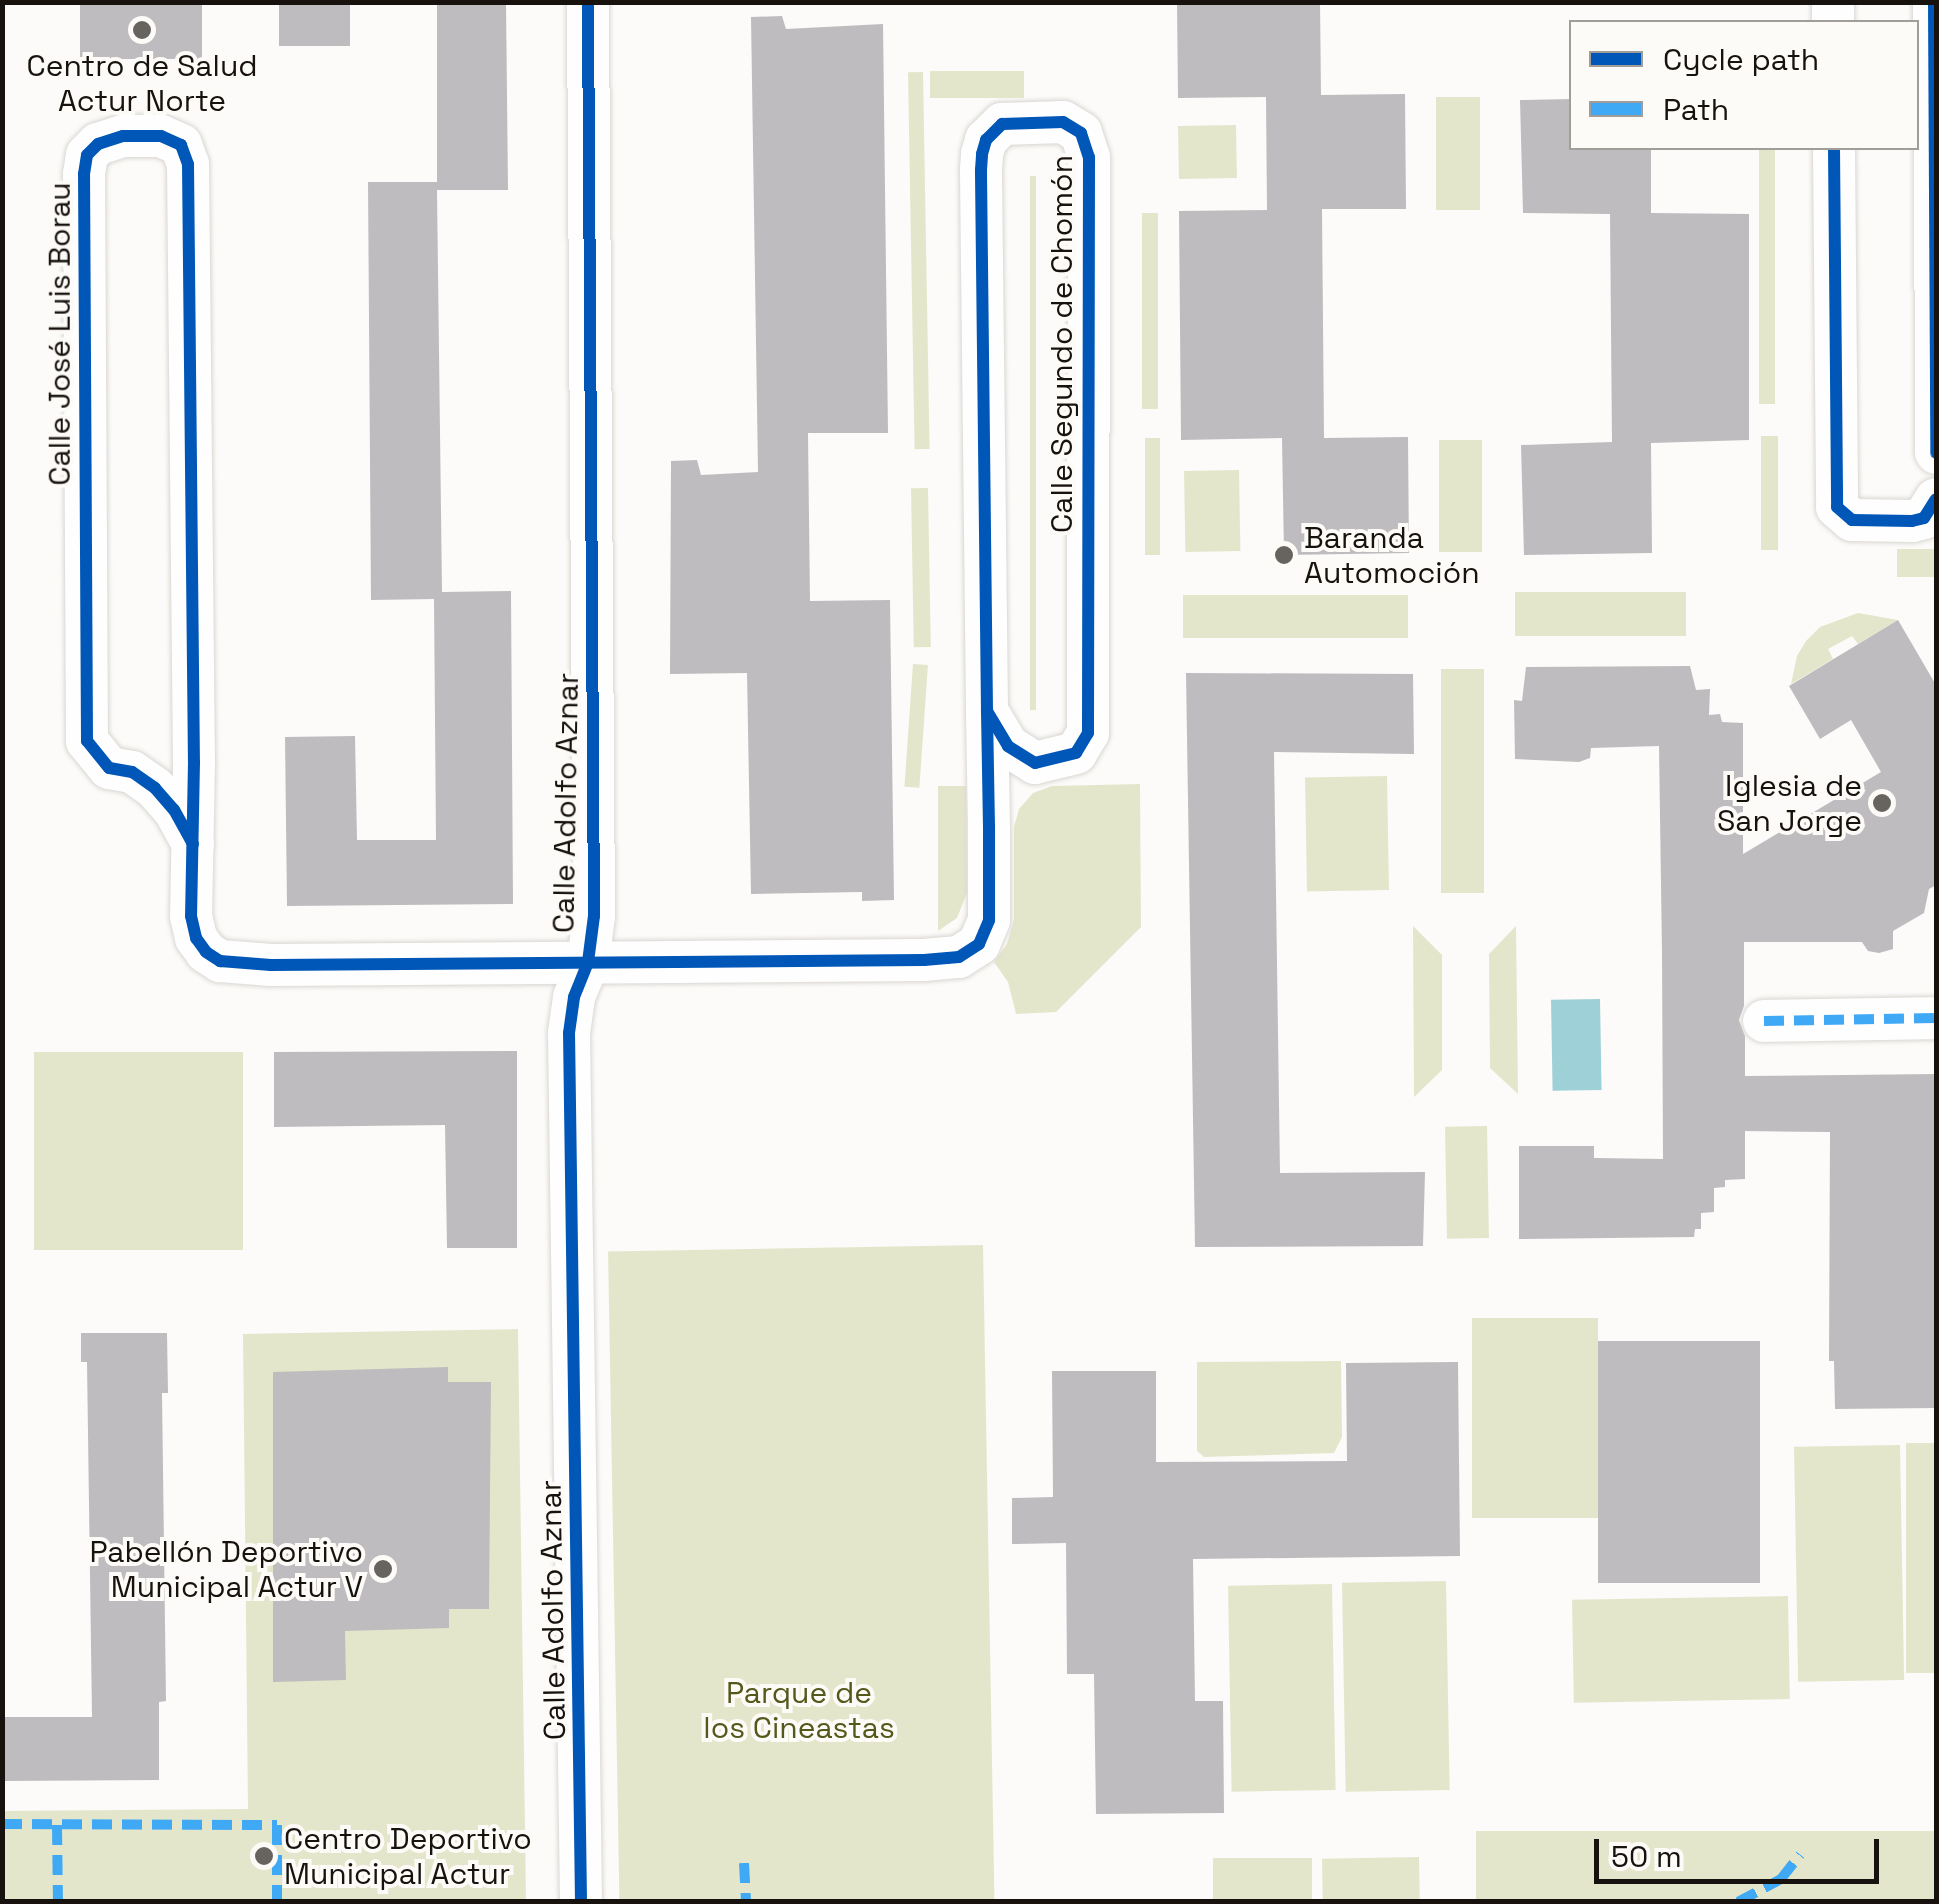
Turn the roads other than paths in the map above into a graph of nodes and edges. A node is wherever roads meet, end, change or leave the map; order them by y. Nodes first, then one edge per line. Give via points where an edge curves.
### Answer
1 (588, 2) edge
2 (1934, 2) edge
3 (1834, 150) edge
4 (1936, 453) edge
5 (1936, 499) edge
6 (194, 708) junction
7 (987, 711) junction
8 (1034, 763) junction
9 (132, 772) junction
10 (989, 827) junction
11 (193, 844) junction
12 (588, 962) junction
13 (1936, 1018) edge
14 (1764, 1021) dead end
15 (581, 1902) edge

1 - 12 street, Calle Adolfo Aznar via 594,896
2 - 4 street
3 - 5 street via 1837,507 1852,520 1912,521 1924,518
6 - 9 street via 177,742 157,762
6 - 9 street, Calle José Luis Borau via 188,164 181,145 161,136 122,136 87,154 84,174 85,714 93,754 109,768
6 - 11 street, Calle José Luis Borau
7 - 8 street via 1008,746
7 - 8 street, Calle Segundo de Chomón via 982,154 1002,124 1064,122 1082,133 1089,156 1088,733 1076,753
7 - 10 street, Calle Segundo de Chomón
8 - 10 street
9 - 11 street, Calle José Luis Borau via 174,810
10 - 12 street, Calle Segundo de Chomón via 986,933 958,957
11 - 12 street, Calle José Luis Borau via 196,938 220,961
12 - 15 street, Calle Adolfo Aznar via 570,1033
13 - 14 street

